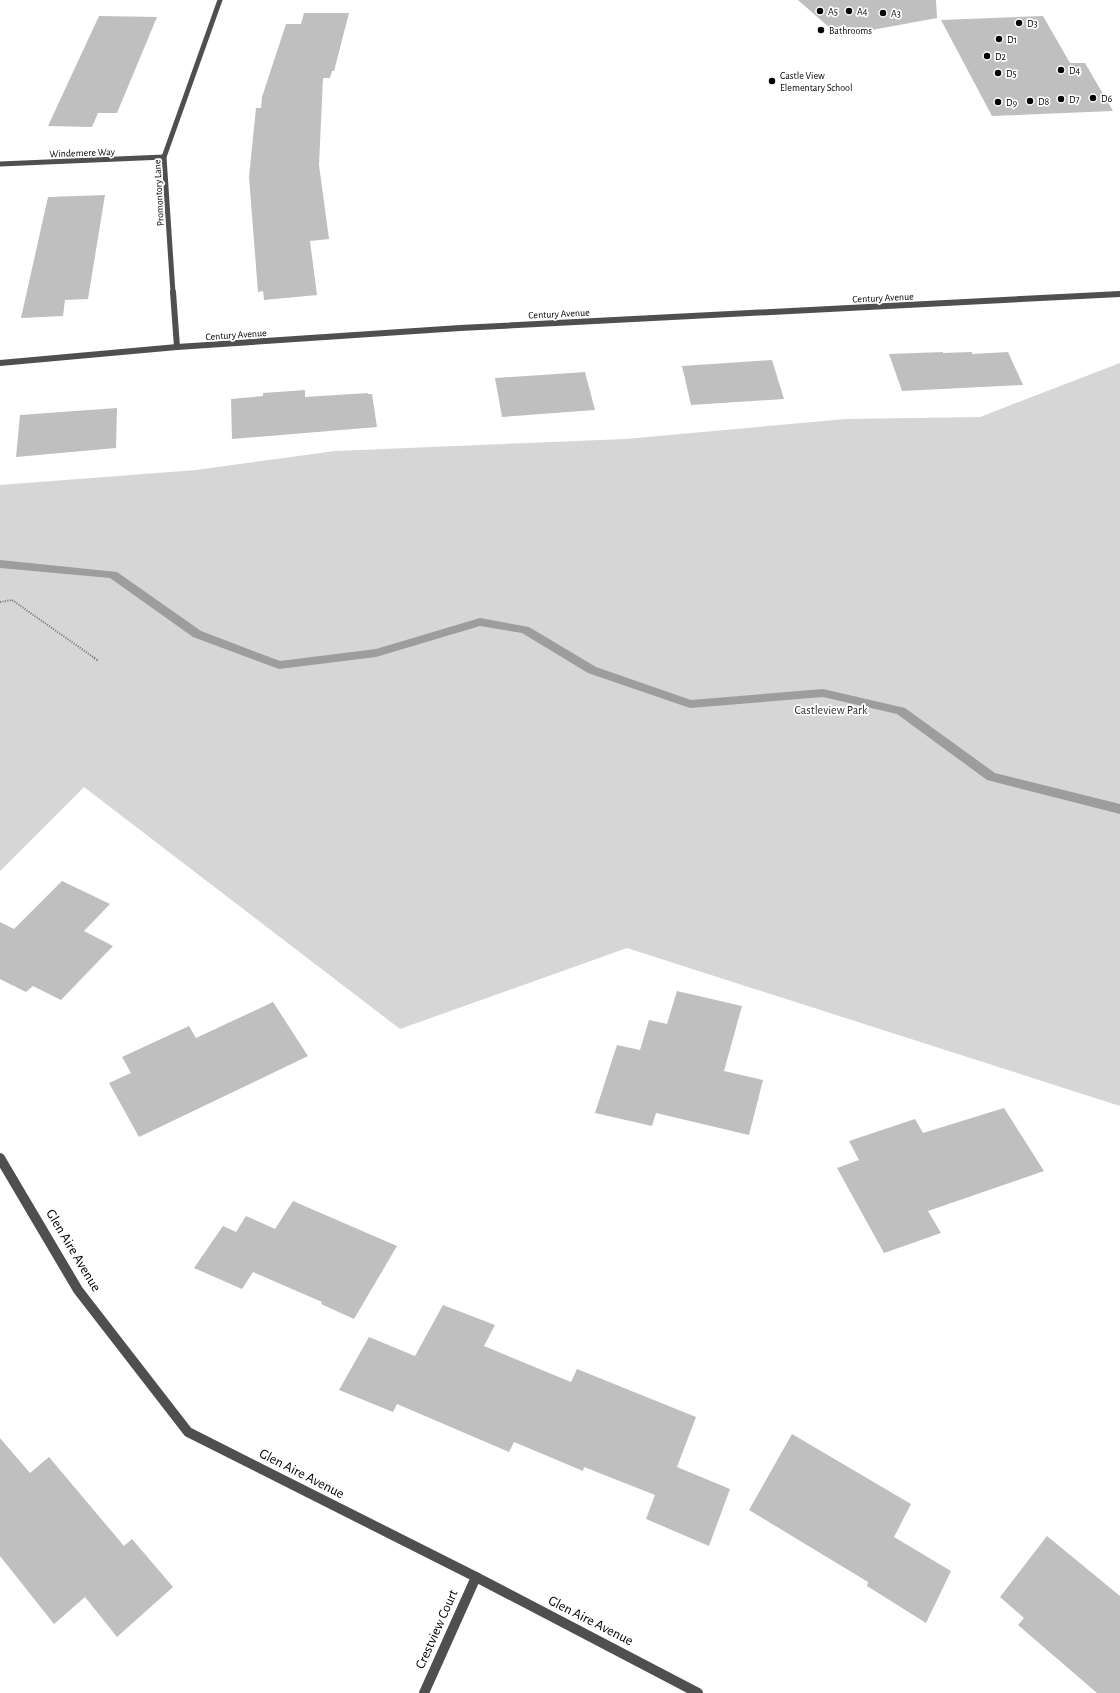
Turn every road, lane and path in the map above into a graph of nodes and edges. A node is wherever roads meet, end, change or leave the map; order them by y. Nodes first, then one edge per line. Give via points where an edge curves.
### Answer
1 (220, 0) edge
2 (164, 157) junction
3 (0, 164) edge
4 (1120, 294) edge
5 (177, 347) junction
6 (0, 363) edge
7 (0, 602) edge
8 (100, 661) dead end
9 (0, 1158) edge
10 (476, 1577) junction
11 (424, 1693) edge
12 (698, 1693) edge

1 - 2 street, Promontory Lane
2 - 3 street, Windemere Way
2 - 5 street, Promontory Lane
4 - 5 street, Century Avenue via 460,328
5 - 6 street, Century Avenue
7 - 8 path via 12,600
9 - 10 street, Glen Aire Avenue via 78,1290 188,1432
10 - 11 street, Crestview Court
10 - 12 street, Glen Aire Avenue

